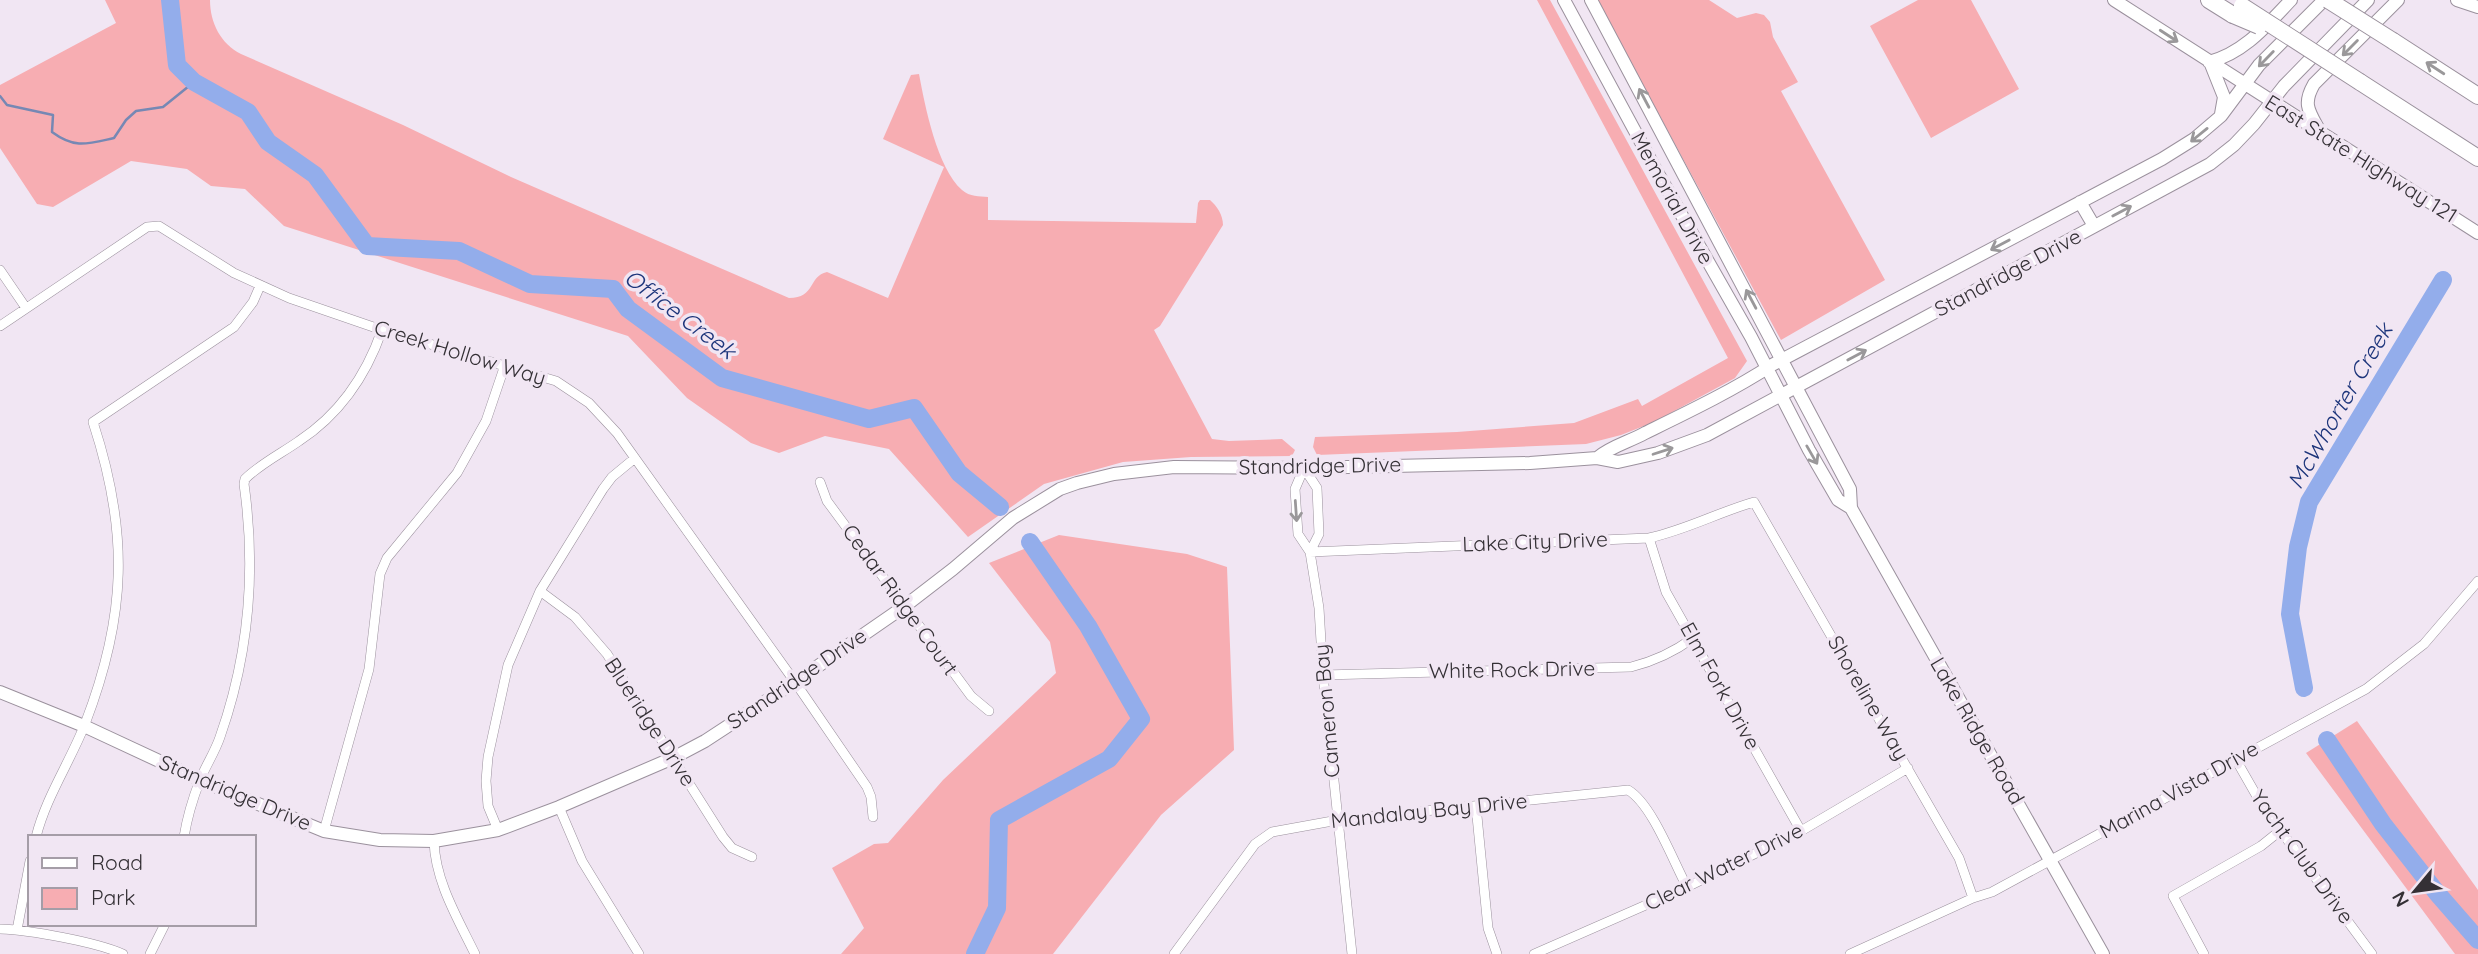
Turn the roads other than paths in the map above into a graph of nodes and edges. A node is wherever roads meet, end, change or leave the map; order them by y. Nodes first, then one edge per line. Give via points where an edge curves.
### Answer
1 (1564, 0) edge
2 (1591, 0) edge
3 (2114, 0) edge
4 (2208, 0) edge
5 (2291, 0) edge
6 (2326, 0) edge
7 (2349, 0) edge
8 (2368, 0) edge
9 (2398, 0) edge
10 (2457, 0) edge
11 (2469, 0) edge
12 (2478, 6) edge
13 (2236, 7) edge
14 (2393, 41) junction
15 (2210, 62) junction
16 (2245, 85) junction
17 (2478, 96) edge
18 (2272, 102) junction
19 (2221, 116) junction
20 (2319, 131) junction
21 (2478, 158) edge
22 (2080, 202) junction
23 (2094, 226) junction
24 (2478, 233) edge
25 (0, 270) edge
26 (260, 286) junction
27 (26, 308) junction
28 (0, 326) edge
29 (382, 330) junction
30 (1783, 359) junction
31 (505, 365) junction
32 (1767, 368) junction
33 (1797, 387) junction
34 (1781, 396) junction
35 (635, 458) junction
36 (1597, 458) junction
37 (1304, 468) junction
38 (820, 482) dead end
39 (1754, 502) joint
40 (1851, 508) junction
41 (1649, 538) junction
42 (1310, 552) junction
43 (2478, 581) edge
44 (540, 591) junction
45 (905, 606) junction
46 (1693, 638) junction
47 (1323, 675) junction
48 (795, 682) junction
49 (0, 692) edge
50 (989, 711) dead end
51 (84, 726) junction
52 (673, 758) junction
53 (2235, 758) junction
54 (1908, 768) junction
55 (200, 780) junction
56 (1476, 806) junction
57 (559, 807) junction
58 (873, 817) dead end
59 (1338, 820) junction
60 (498, 830) junction
61 (2281, 830) junction
62 (324, 831) junction
63 (1801, 831) junction
64 (37, 835) edge
65 (185, 835) edge
66 (433, 841) junction
67 (752, 857) dead end
68 (2052, 861) junction
69 (28, 872) edge
70 (1687, 887) junction
71 (1973, 898) junction
72 (164, 926) edge
73 (0, 929) edge
74 (17, 930) junction
75 (123, 954) edge
76 (150, 954) edge
77 (475, 954) edge
78 (639, 954) edge
79 (1174, 954) edge
80 (1352, 954) edge
81 (1497, 954) edge
82 (1534, 954) edge
83 (1850, 954) edge
84 (2103, 954) edge
85 (2204, 954) edge
86 (2372, 954) edge

1 - 32 street, Memorial Drive
30 -> 2 street, Memorial Drive
3 -> 15 street, East State Highway 121
4 - 13 highway
5 - 15 street via 2248,43
6 - 14 highway, bridge
6 -> 16 street, Standridge Drive via 2259,65
7 - 14 highway, bridge
8 - 18 street, Standridge Drive
9 -> 20 street via 2314,84 2307,108
10 - 12 street
11 - 12 street
13 - 21 highway, bridge
17 -> 14 highway
15 - 16 street, East State Highway 121
15 - 19 street via 2224,97
16 - 18 street, East State Highway 121
16 - 19 street, Standridge Drive
18 - 20 street, East State Highway 121
23 -> 18 street, Standridge Drive via 2210,164 2234,145
19 -> 22 street, Standridge Drive via 2162,159
20 - 24 street, East State Highway 121
22 - 23 street
22 -> 30 street, Standridge Drive
33 -> 23 street, Standridge Drive
25 - 27 street
26 - 27 street, Creek Hollow Way via 152,225
26 - 29 street, Creek Hollow Way
26 - 51 street via 234,327 93,422 111,485 120,554 112,636
27 - 28 street
29 - 31 street, Creek Hollow Way
29 - 55 street via 363,375 335,411 245,479 250,546 247,624 232,698
30 - 32 street, Standridge Drive
30 - 33 street, Memorial Drive
31 - 35 street, Creek Hollow Way via 575,392 603,415
31 - 62 street via 486,421 457,473 387,558 380,574 369,669
32 - 34 street, Memorial Drive
32 - 36 street, Standridge Drive
33 - 34 street, Standridge Drive
33 - 40 street, Lake Ridge Road via 1850,489
36 -> 34 street, Standridge Drive via 1618,462 1658,453 1707,435
34 -> 40 street, Lake Ridge Road via 1838,500
35 - 44 street via 603,489
35 - 48 street, Creek Hollow Way
36 - 37 street, Standridge Drive
37 -> 42 street, Cameron Bay via 1295,489 1298,534
37 - 42 street, Cameron Bay via 1317,488 1319,534
37 - 45 street, Standridge Drive via 1174,467 1077,483 1013,518
38 - 45 street, Cedar Ridge Court via 827,501
39 - 41 street, Lake City Drive
39 - 54 street, Shoreline Way
40 - 68 street, Lake Ridge Road
41 - 42 street, Lake City Drive
41 - 46 street, Elm Fork Drive via 1666,592
42 - 47 street, Cameron Bay
43 - 53 street, Marina Vista Drive via 2424,644 2366,688
44 - 52 street, Blueridge Drive via 593,635
44 - 60 street via 508,665 488,757 488,806
45 - 48 street, Standridge Drive
45 - 50 street, Cedar Ridge Court via 971,696
46 - 47 street, White Rock Drive via 1652,662 1631,667
46 - 63 street, Elm Fork Drive
47 - 59 street, Cameron Bay
48 - 52 street, Standridge Drive
48 - 58 street, Creek Hollow Way via 867,787
49 - 51 street, Standridge Drive
51 - 55 street, Standridge Drive
51 - 64 street
52 - 57 street, Standridge Drive
52 - 67 street, Blueridge Drive via 732,848
53 - 61 street, Yacht Club Drive
53 - 68 street, Marina Vista Drive
54 - 63 street, Clear Water Drive
54 - 71 street, Shoreline Way via 1959,858
55 - 62 street, Standridge Drive
55 - 65 street
56 - 59 street, Mandalay Bay Drive
56 - 70 street, Mandalay Bay Drive via 1628,790 1639,797 1650,815
56 - 81 street via 1488,928
57 - 60 street, Standridge Drive
57 - 78 street via 582,861
59 - 79 street, Mandalay Bay Drive via 1272,832 1255,844
59 - 80 street, Cameron Bay
60 - 66 street, Standridge Drive
61 - 85 street via 2173,896
61 - 86 street, Yacht Club Drive
62 - 66 street, Standridge Drive via 380,840
63 - 70 street, Clear Water Drive
66 - 77 street via 434,860
68 - 71 street, Marina Vista Drive
68 - 84 street, Lake Ridge Road
69 - 74 street
70 - 82 street, Clear Water Drive
71 - 83 street, Marina Vista Drive
72 - 76 street
73 - 74 street
74 - 75 street

